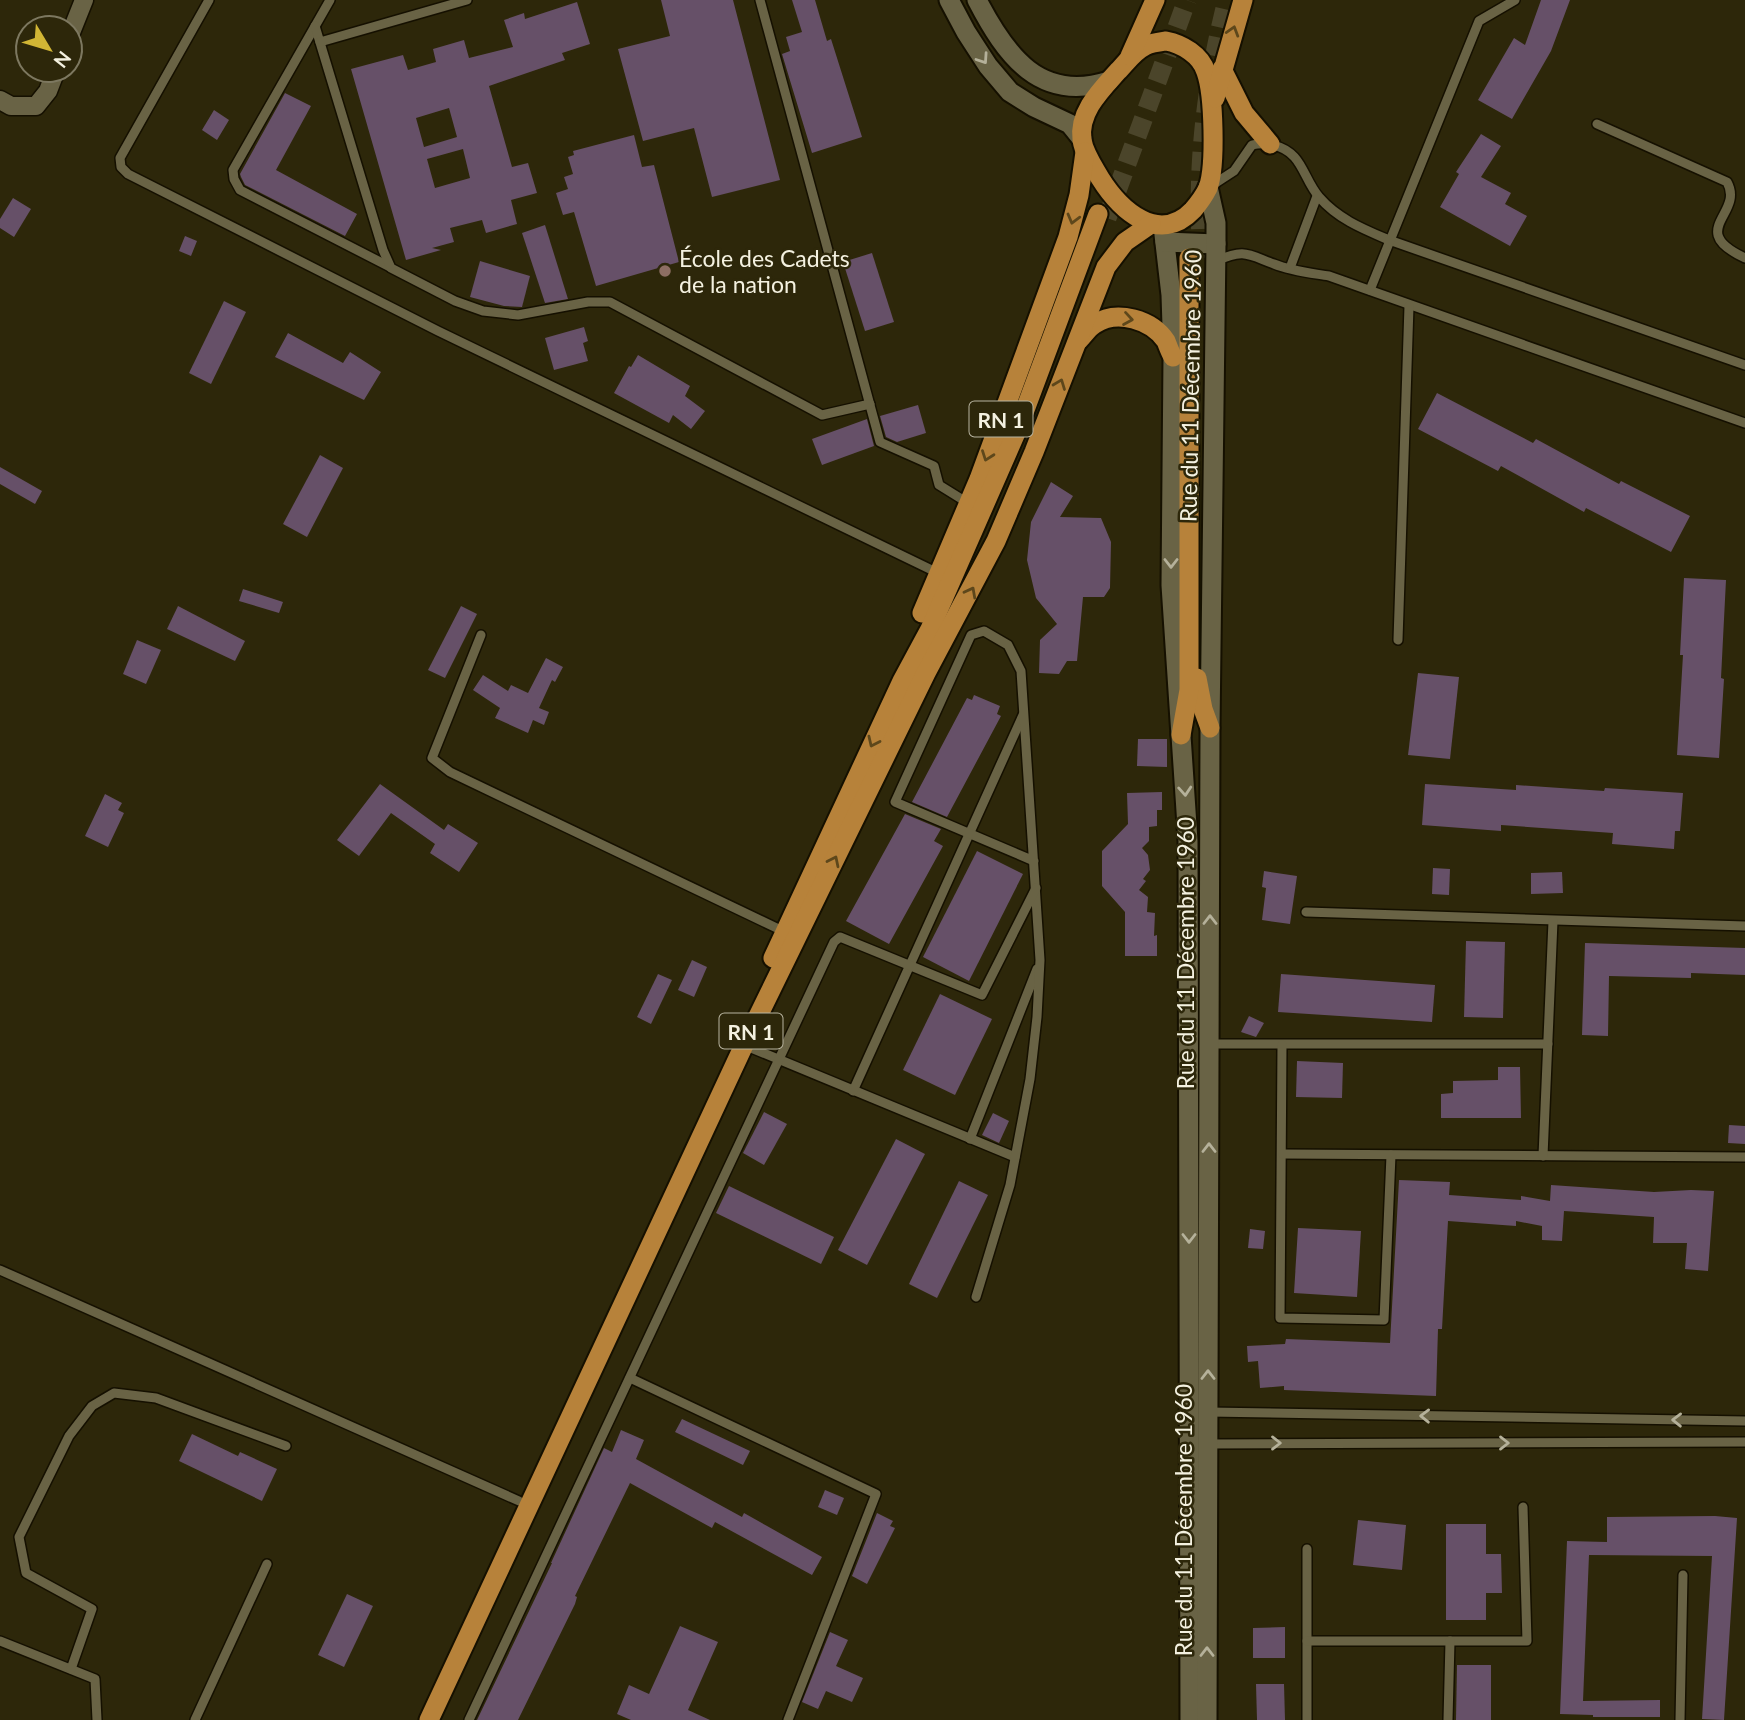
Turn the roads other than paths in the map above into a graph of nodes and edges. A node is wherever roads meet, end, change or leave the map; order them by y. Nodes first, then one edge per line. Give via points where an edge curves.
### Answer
1 (209, 0) edge
2 (330, 0) edge
3 (467, 0) edge
4 (760, 0) edge
5 (949, 0) edge
6 (977, 0) edge
7 (1155, 0) edge
8 (1243, 0) edge
9 (1515, 0) edge
10 (315, 26) junction
11 (320, 42) junction
12 (1128, 60) junction
13 (1222, 69) junction
14 (1109, 81) junction
15 (51, 84) edge
16 (0, 100) edge
17 (1213, 109) junction
18 (1597, 124) dead end
19 (1270, 144) junction
20 (1084, 145) junction
21 (1208, 187) junction
22 (1317, 196) junction
23 (1160, 231) junction
24 (1389, 240) junction
25 (1206, 256) junction
26 (1745, 258) edge
27 (391, 268) junction
28 (1290, 268) junction
29 (1370, 290) junction
30 (1409, 306) junction
31 (1076, 343) junction
32 (1173, 357) junction
33 (1745, 365) edge
34 (870, 404) junction
35 (1745, 423) edge
36 (968, 503) junction
37 (937, 573) junction
38 (481, 635) dead end
39 (1398, 640) dead end
40 (926, 673) junction
41 (902, 681) junction
42 (1024, 714) junction
43 (1181, 735) junction
44 (970, 834) junction
45 (1034, 861) junction
46 (1036, 888) junction
47 (1306, 912) dead end
48 (1553, 920) junction
49 (1745, 926) edge
50 (785, 932) junction
51 (1040, 960) junction
52 (910, 966) junction
53 (1210, 1044) junction
54 (1548, 1044) junction
55 (744, 1045) junction
56 (1282, 1045) junction
57 (779, 1060) junction
58 (853, 1091) junction
59 (970, 1139) junction
60 (1283, 1154) junction
61 (1391, 1155) junction
62 (1543, 1156) junction
63 (1015, 1157) junction
64 (1745, 1157) edge
65 (0, 1270) edge
66 (976, 1297) dead end
67 (630, 1378) junction
68 (1208, 1412) junction
69 (1745, 1421) edge
70 (1745, 1443) edge
71 (1208, 1444) junction
72 (286, 1446) dead end
73 (519, 1501) junction
74 (1523, 1507) dead end
75 (1307, 1549) dead end
76 (267, 1564) dead end
77 (1684, 1575) dead end
78 (0, 1641) edge
79 (1307, 1641) junction
80 (1450, 1641) junction
81 (71, 1669) junction
82 (97, 1720) edge
83 (195, 1720) edge
84 (417, 1720) edge
85 (429, 1720) edge
86 (469, 1720) edge
87 (788, 1720) edge
88 (1190, 1720) edge
89 (1207, 1720) edge
90 (1307, 1720) edge
91 (1448, 1720) edge
92 (1680, 1720) edge

1 - 37 lane via 120,158 128,174 438,331
2 - 10 lane
3 - 11 lane
4 - 34 lane
5 -> 20 main road via 965,32 1010,92 1070,124
6 - 14 main road via 1010,52 1029,72 1067,87
7 - 12 main road
13 -> 8 main road
9 - 24 lane via 1479,21
10 - 11 lane
10 - 27 lane via 233,170 234,179 240,190
11 - 27 lane
12 - 14 main road
12 - 17 main road via 1152,43 1166,41 1187,49 1206,71
13 - 17 main road
13 - 19 main road via 1244,113
14 - 20 main road via 1088,110 1082,126
15 - 16 street via 36,106 11,106
17 - 21 main road
18 - 26 lane via 1727,182 1731,201 1718,236 1726,248
19 - 21 lane via 1252,145 1234,171
19 - 22 lane via 1294,155
20 - 23 main road via 1102,181 1122,205
20 -> 36 main road, RN 1 via 1079,195 1068,237
21 - 23 main road via 1189,214
21 - 25 main road, Rue du 11 Décembre 1960 via 1216,223
22 - 24 lane via 1347,222
22 - 28 lane
23 - 25 main road
23 - 31 main road, RN 1 via 1125,242 1106,267
23 - 32 main road, Rue du 11 Décembre 1960 via 1171,295
24 - 29 lane
24 - 33 lane
25 - 28 lane via 1245,253
25 - 43 main road via 1188,705
53 -> 25 main road, Rue du 11 Décembre 1960 via 1210,728 1197,678
27 - 34 lane via 483,311 518,315 610,302 822,415
28 - 29 lane
29 - 30 lane
30 - 35 lane
30 - 39 lane
31 -> 32 main road via 1095,324 1131,318 1154,329
40 -> 31 main road, RN 1 via 1001,530
32 -> 43 main road, Rue du 11 Décembre 1960 via 1171,585
34 - 36 lane via 880,442 934,466 939,485
36 - 37 main road, RN 1
37 - 41 main road, RN 1
38 - 50 lane via 432,758 450,772
40 - 41 main road via 938,624 1021,443 1102,216 1019,426 930,629
55 -> 40 main road, RN 1
41 -> 50 main road, RN 1
42 - 44 lane
42 - 44 lane via 1021,671 1008,645 984,631 971,635 895,802
42 - 45 lane
43 -> 88 main road, Rue du 11 Décembre 1960 via 1188,841
44 - 45 lane
44 - 52 lane
45 - 46 lane
46 - 51 lane
46 - 52 lane via 982,995
47 - 48 lane
48 - 49 lane
48 - 54 lane
50 - 73 main road, RN 1
51 - 59 lane
51 - 63 lane via 1030,1079
52 - 57 lane via 841,937 834,942
52 - 58 lane
53 - 56 lane
68 -> 53 main road, Rue du 11 Décembre 1960
54 - 56 lane
54 - 62 lane
55 - 57 lane
55 - 85 main road, RN 1
56 - 60 lane
57 - 58 lane
57 - 67 lane
58 - 59 lane
59 - 63 lane
60 - 61 lane
60 - 61 lane via 1280,1318 1384,1320
61 - 62 lane
62 - 64 lane
63 - 66 lane
65 - 73 lane
67 - 86 lane
67 - 87 lane via 876,1494
69 -> 68 lane
68 - 71 main road, Rue du 11 Décembre 1960
71 -> 70 lane
89 -> 71 main road, Rue du 11 Décembre 1960
72 - 81 lane via 156,1398 114,1393 92,1406 69,1436 19,1537 26,1573 92,1609
73 - 84 main road, RN 1
74 - 80 lane via 1527,1641
75 - 79 lane
76 - 83 lane
77 - 92 lane
78 - 81 lane
79 - 80 lane
79 - 90 lane
80 - 91 lane
81 - 82 lane via 95,1679

